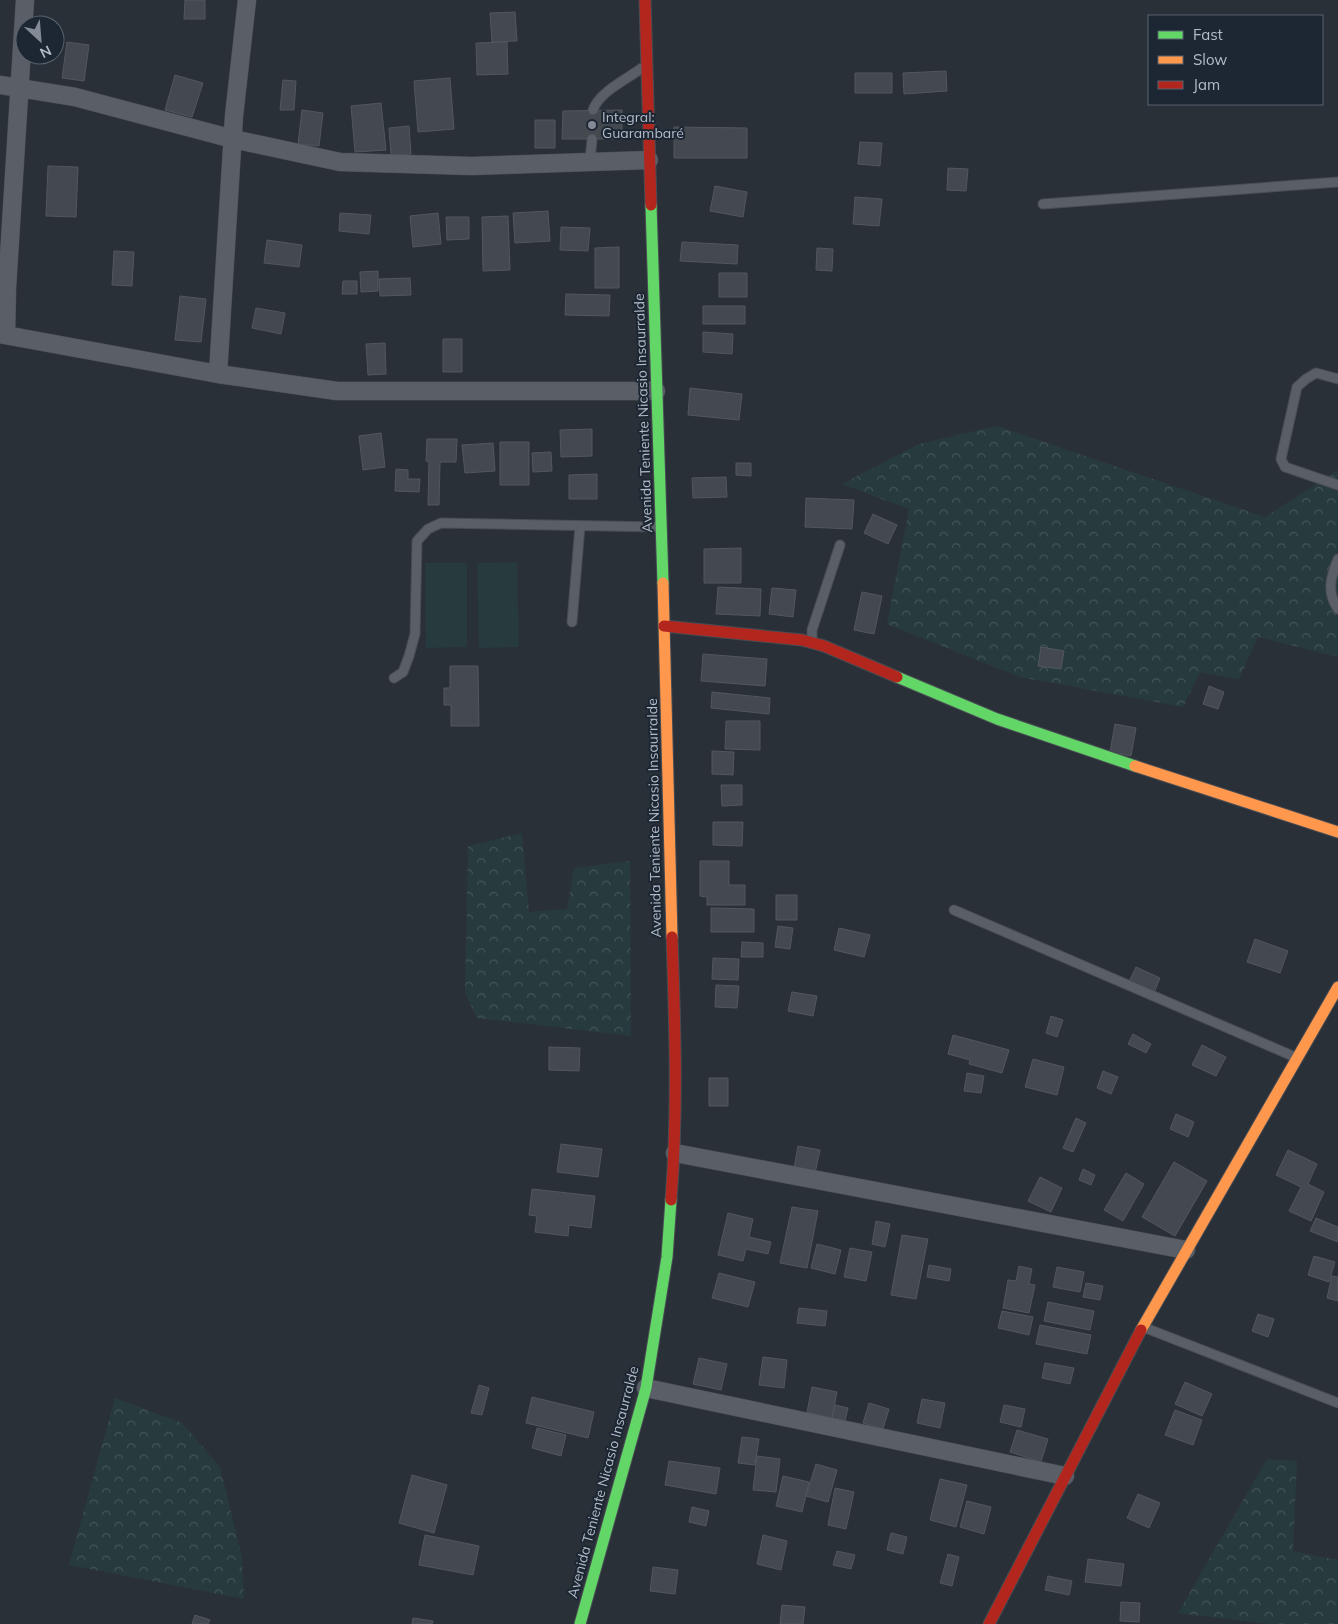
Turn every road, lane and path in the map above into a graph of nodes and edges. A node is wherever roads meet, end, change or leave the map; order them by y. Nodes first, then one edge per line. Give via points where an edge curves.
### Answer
1 (25, 0) edge
2 (247, 0) edge
3 (645, 0) edge
4 (647, 65) junction
5 (0, 85) edge
6 (19, 88) junction
7 (593, 110) dead end
8 (233, 139) junction
9 (592, 139) dead end
10 (649, 160) junction
11 (590, 162) junction
12 (1338, 182) edge
13 (1043, 204) dead end
14 (3, 334) edge
15 (218, 374) junction
16 (1338, 379) edge
17 (656, 391) junction
18 (1338, 485) edge
19 (580, 526) junction
20 (662, 527) junction
21 (840, 545) dead end
22 (1338, 559) edge
23 (1338, 609) edge
24 (572, 622) dead end
25 (664, 626) junction
26 (812, 643) junction
27 (394, 678) dead end
28 (1338, 832) edge
29 (954, 910) dead end
30 (1338, 987) edge
31 (1298, 1058) junction
32 (675, 1153) junction
33 (1186, 1250) junction
34 (1143, 1327) junction
35 (646, 1388) junction
36 (1338, 1403) edge
37 (1065, 1476) junction
38 (580, 1624) edge
39 (989, 1624) edge

1 - 6 street
2 - 8 street
3 - 4 main road, Avenida Teniente Nicasio Insaurralde
4 - 7 lane via 602,95
4 - 10 main road, Avenida Teniente Nicasio Insaurralde
5 - 6 street
6 - 8 street via 75,98
6 - 14 street
8 - 11 street via 340,162 471,166
8 - 15 street
9 - 11 lane
10 - 11 street
10 - 17 main road, Avenida Teniente Nicasio Insaurralde
12 - 13 lane
14 - 15 street
15 - 17 street via 337,391
16 - 18 lane via 1316,374 1297,387 1281,459 1285,467
17 - 20 main road, Avenida Teniente Nicasio Insaurralde
19 - 20 lane
19 - 24 lane
19 - 27 lane via 441,523 428,528 417,541 414,634 403,672
20 - 25 main road, Avenida Teniente Nicasio Insaurralde
21 - 26 lane via 812,630
22 - 23 lane via 1330,578
25 - 26 main road
25 - 32 main road, Avenida Teniente Nicasio Insaurralde
26 - 28 main road via 997,718
29 - 31 lane
30 - 31 main road
31 - 33 main road
32 - 33 street
32 - 35 main road, Avenida Teniente Nicasio Insaurralde via 667,1256
33 - 34 main road
34 - 36 lane
34 - 37 main road
35 - 37 street
35 - 38 main road, Avenida Teniente Nicasio Insaurralde
37 - 39 main road

